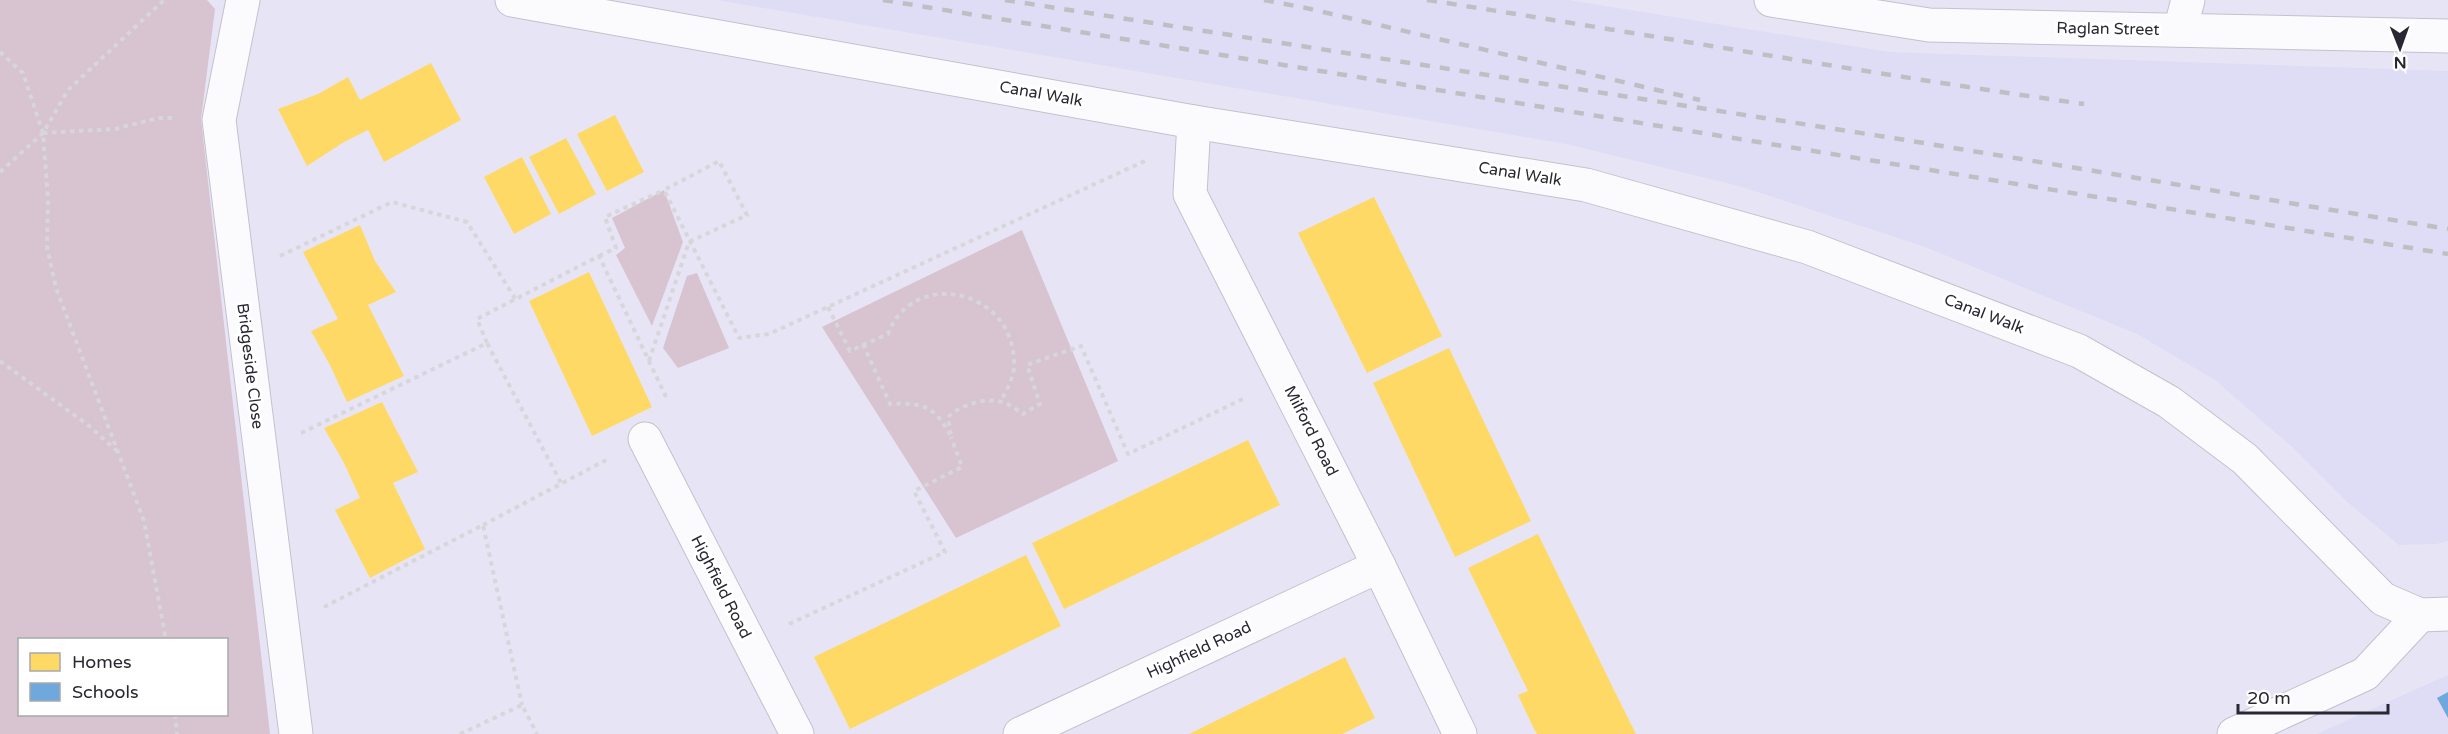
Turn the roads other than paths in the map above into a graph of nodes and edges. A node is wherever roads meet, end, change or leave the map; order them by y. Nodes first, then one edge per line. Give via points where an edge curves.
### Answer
1 (243, 0) edge
2 (512, 0) edge
3 (1771, 0) edge
4 (2184, 15) edge
5 (2448, 36) edge
6 (1194, 122) junction
7 (645, 439) road end
8 (1379, 566) junction
9 (2434, 615) edge
10 (296, 734) edge
11 (797, 734) edge
12 (1020, 734) edge
13 (1460, 734) edge
14 (2234, 734) edge

1 - 10 street, Bridgeside Close via 219,120
2 - 6 street, Canal Walk
3 - 4 street, Raglan Street via 1929,25
4 - 5 street, Raglan Street
6 - 8 street, Milford Road via 1190,194
6 - 9 street, Canal Walk via 1586,185 1807,247 2079,351 2169,402 2245,459 2383,599
7 - 11 street, Highfield Road
8 - 12 street, Highfield Road
8 - 13 street, Milford Road
9 - 14 street via 2365,674

